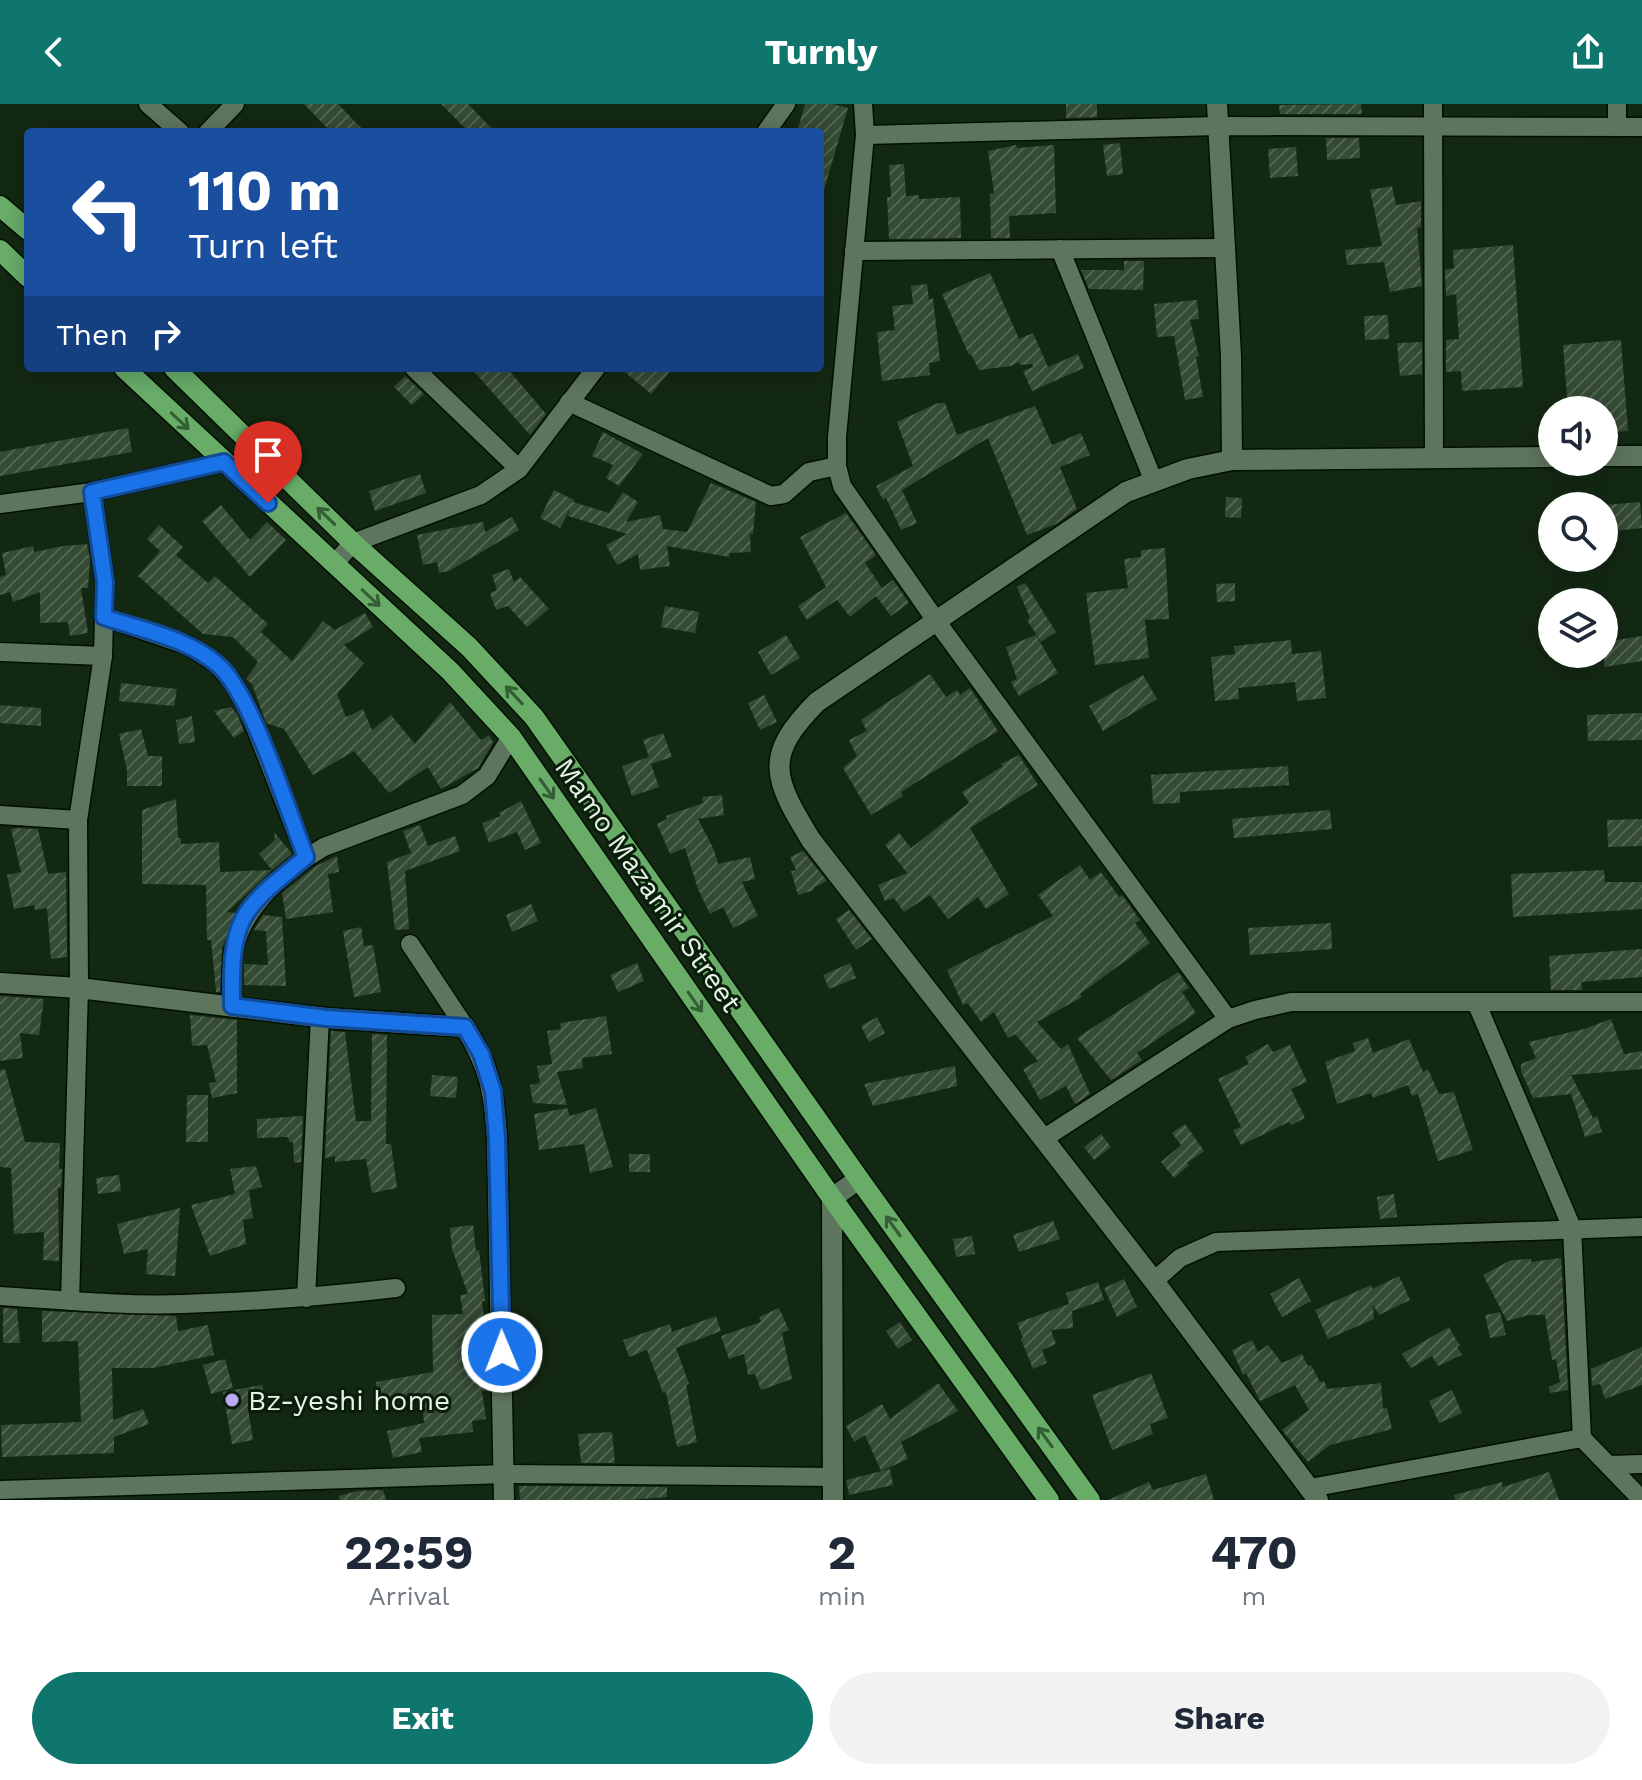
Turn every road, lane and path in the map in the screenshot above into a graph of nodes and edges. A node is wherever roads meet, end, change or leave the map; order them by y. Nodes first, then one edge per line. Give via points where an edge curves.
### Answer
1 (148, 104) edge
2 (235, 104) edge
3 (786, 104) edge
4 (863, 104) edge
5 (1217, 104) edge
6 (1433, 104) edge
7 (1617, 104) edge
8 (1218, 126) junction
9 (1433, 126) junction
10 (1617, 127) junction
11 (1642, 127) edge
12 (175, 128) edge
13 (212, 128) edge
14 (769, 128) edge
15 (865, 135) junction
16 (0, 206) edge
17 (24, 227) edge
18 (1224, 248) junction
19 (1060, 249) junction
20 (0, 250) edge
21 (854, 251) junction
22 (24, 273) edge
23 (128, 372) edge
24 (178, 372) edge
25 (418, 372) edge
26 (593, 372) edge
27 (569, 402) junction
28 (1618, 456) edge
29 (1642, 456) edge
30 (1538, 457) edge
31 (1434, 458) junction
32 (1232, 460) junction
33 (224, 462) junction
34 (837, 466) junction
35 (519, 469) junction
36 (1154, 482) junction
37 (92, 492) junction
38 (0, 504) edge
39 (353, 543) junction
40 (334, 564) junction
41 (104, 617) junction
42 (937, 622) junction
43 (0, 652) edge
44 (103, 656) junction
45 (511, 737) junction
46 (0, 815) edge
47 (78, 820) junction
48 (306, 857) junction
49 (410, 944) dead end
50 (0, 983) edge
51 (79, 988) junction
52 (1476, 1002) junction
53 (1642, 1002) edge
54 (232, 1006) junction
55 (320, 1017) junction
56 (1228, 1019) junction
57 (465, 1027) junction
58 (1043, 1139) junction
59 (859, 1179) junction
60 (832, 1198) junction
61 (1642, 1227) edge
62 (1572, 1228) junction
63 (1154, 1281) junction
64 (396, 1288) dead end
65 (0, 1296) edge
66 (306, 1298) junction
67 (70, 1301) junction
68 (1582, 1438) junction
69 (1642, 1464) edge
70 (1609, 1465) junction
71 (505, 1474) junction
72 (833, 1477) junction
73 (0, 1490) edge
74 (1314, 1494) edge
75 (504, 1500) edge
76 (833, 1500) edge
77 (1049, 1500) edge
78 (1090, 1500) edge
79 (1642, 1500) edge

1 - 12 street
2 - 13 street
3 - 14 street
4 - 15 street
5 - 8 street
6 - 9 street
7 - 10 street
8 - 9 street
8 - 15 street
8 - 18 street
9 - 10 street
9 - 31 street
10 - 11 street
15 - 21 street
16 - 17 main road
18 - 19 street
18 - 32 street
19 - 21 street
19 - 36 street
20 - 22 main road
21 - 34 street
23 -> 33 main road, Mamo Mazamir Street
39 -> 24 main road, Mamo Mazamir Street
25 - 35 street
26 - 27 street
27 - 34 street via 771,496 784,494 809,472
27 - 35 street
28 - 29 street
30 - 31 street
31 - 32 street
32 - 36 street
33 - 37 street
33 - 40 main road, Mamo Mazamir Street
34 - 42 street via 842,486
35 - 39 street via 481,495
36 - 42 street via 1126,492
37 - 38 street
37 - 41 street via 105,582
39 - 40 street
59 -> 39 main road, Mamo Mazamir Street via 534,717 469,647
40 -> 45 main road, Mamo Mazamir Street via 450,671
41 - 44 street
41 - 48 street via 189,646 232,681
42 - 56 street
42 - 58 street via 817,702 792,727 778,758 785,797 811,840
43 - 44 street
44 - 47 street
45 - 48 street via 487,776 462,795
45 -> 60 main road, Mamo Mazamir Street
46 - 47 street
47 - 51 street
48 - 54 street via 243,920 233,952
49 - 57 street
50 - 51 street
51 - 54 street
51 - 67 street
52 - 53 street
52 - 56 street via 1291,1002
52 - 62 street
54 - 55 street
55 - 57 street
55 - 66 street
56 - 58 street
57 - 71 street via 493,1091
58 - 63 street
59 - 60 street
78 -> 59 main road, Mamo Mazamir Street
60 - 72 street
60 - 77 main road, Mamo Mazamir Street
61 - 62 street
62 - 63 street via 1216,1242 1180,1258
62 - 68 street
63 - 74 street
64 - 66 street
65 - 67 street
66 - 67 street via 180,1304
68 - 70 street
68 - 74 street
69 - 70 street
70 - 79 street
71 - 72 street
71 - 73 street
71 - 75 street
72 - 76 street

